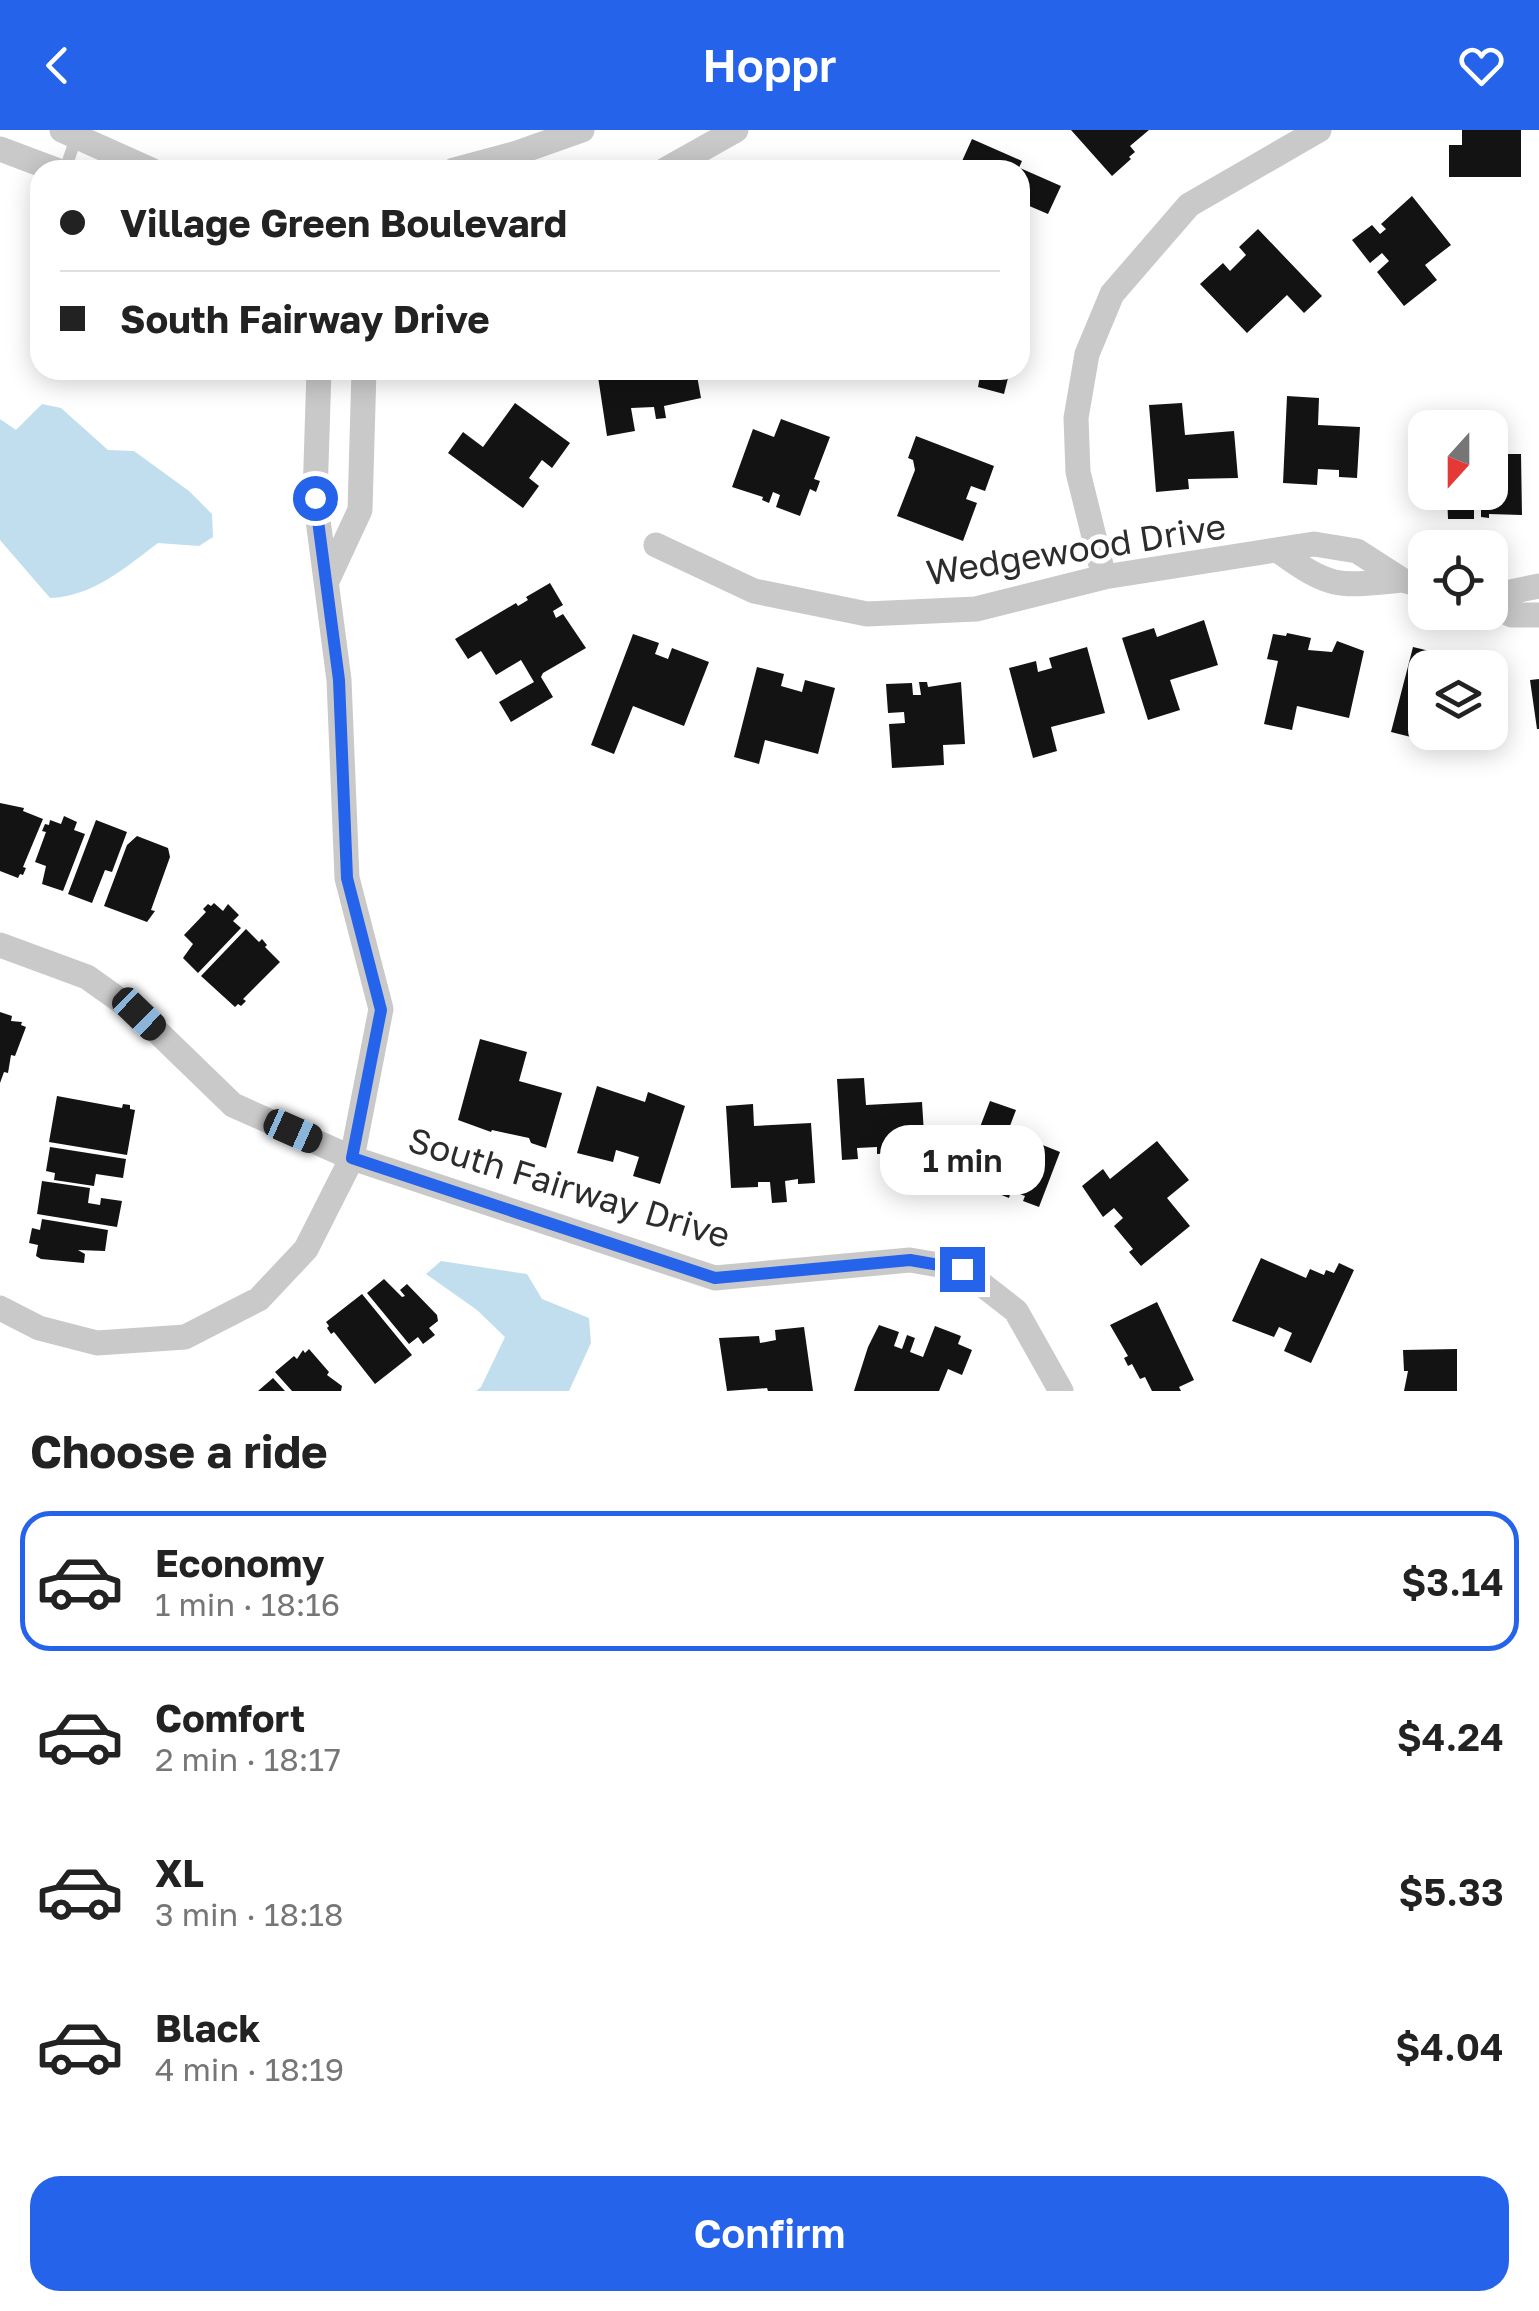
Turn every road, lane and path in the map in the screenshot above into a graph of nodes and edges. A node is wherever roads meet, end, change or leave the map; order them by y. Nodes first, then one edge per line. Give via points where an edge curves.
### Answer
1 (582, 130) edge
2 (736, 130) edge
3 (1319, 130) edge
4 (73, 132) edge
5 (0, 149) edge
6 (30, 160) edge
7 (67, 160) edge
8 (130, 160) edge
9 (492, 160) edge
10 (683, 160) edge
11 (320, 380) edge
12 (364, 380) edge
13 (656, 545) dead end
14 (1280, 552) junction
15 (1104, 578) junction
16 (328, 579) junction
17 (1408, 580) edge
18 (1408, 583) edge
19 (1539, 586) edge
20 (1508, 592) edge
21 (1508, 612) edge
22 (1539, 615) edge
23 (0, 945) edge
24 (352, 1158) junction
25 (0, 1308) edge
26 (1061, 1391) edge

1 - 9 street
2 - 10 street
3 - 15 street via 1189,205 1112,294 1087,354 1076,418 1078,472
4 - 7 lane
4 - 8 street
5 - 6 street
11 - 16 street via 315,498
12 - 16 street via 360,510
13 - 15 street, Wedgewood Drive via 754,591 867,614 976,610
14 - 15 street, Wedgewood Drive
14 - 17 street, Wedgewood Drive via 1314,544 1357,551
14 - 18 street, Wedgewood Drive via 1341,586
16 - 24 street via 347,878 381,1010
19 - 20 street
21 - 22 street
23 - 24 street, South Fairway Drive via 88,977 139,1014 233,1105
24 - 25 street via 306,1249 258,1300 184,1337 97,1344 39,1328
24 - 26 street, South Fairway Drive via 715,1278 910,1260 962,1269 1016,1311

